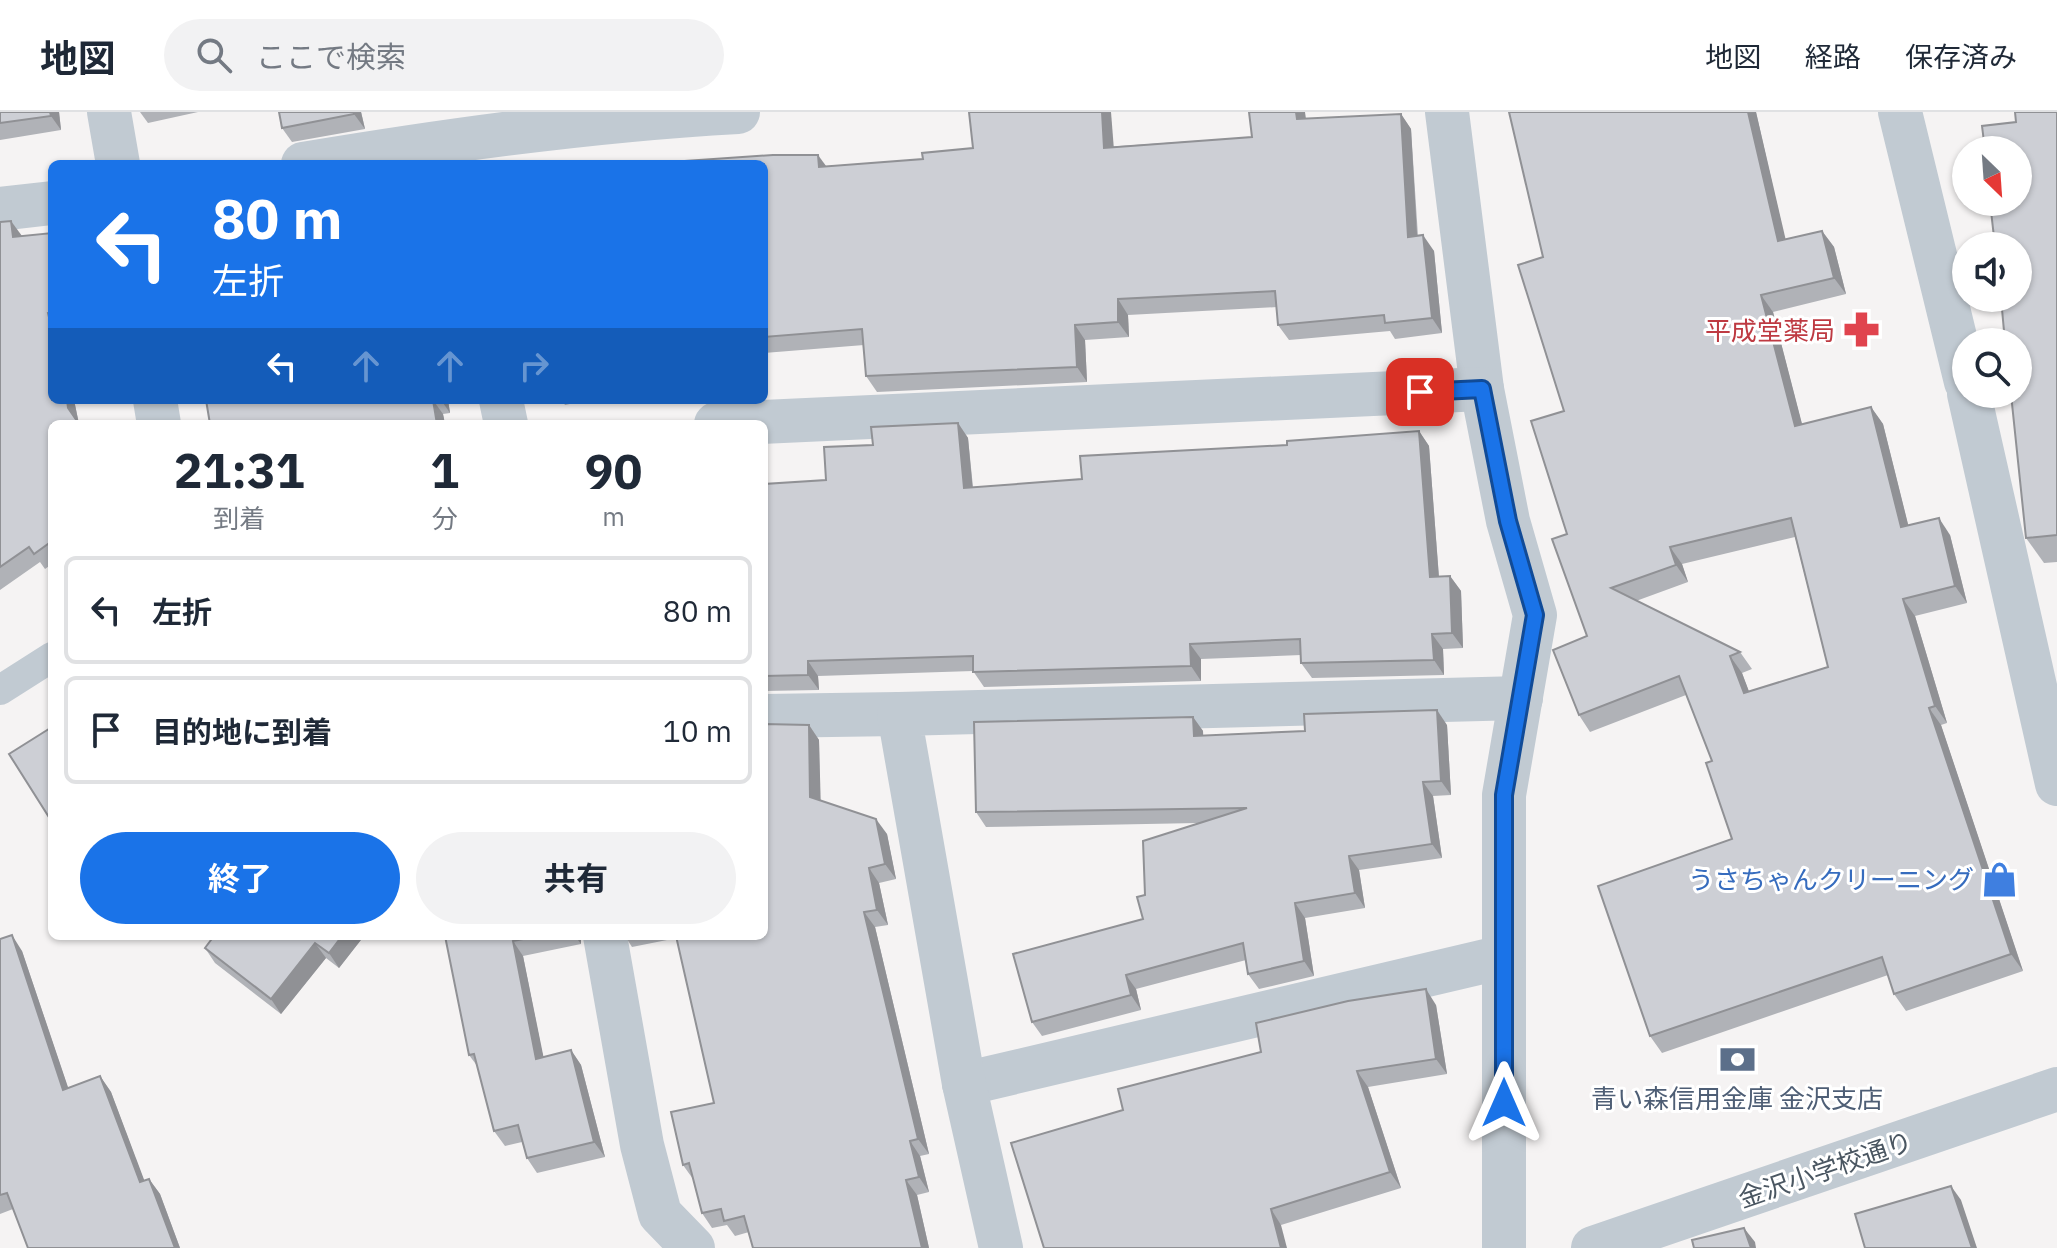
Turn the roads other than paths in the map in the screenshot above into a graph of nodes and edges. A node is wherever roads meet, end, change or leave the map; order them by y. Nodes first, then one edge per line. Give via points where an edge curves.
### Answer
1 (109, 112) edge
2 (738, 112) edge
3 (1447, 112) edge
4 (1900, 112) edge
5 (640, 115) edge
6 (449, 138) edge
7 (117, 160) edge
8 (325, 160) edge
9 (48, 203) edge
10 (0, 209) edge
11 (1953, 328) edge
12 (1482, 389) junction
13 (1972, 408) edge
14 (768, 422) edge
15 (48, 660) edge
16 (0, 690) edge
17 (1521, 698) junction
18 (899, 714) junction
19 (768, 716) edge
20 (2057, 784) edge
21 (606, 940) edge
22 (1503, 957) junction
23 (964, 1084) junction
24 (2057, 1089) edge
25 (1646, 1240) edge
26 (693, 1248) edge
27 (1001, 1248) edge
28 (1504, 1248) edge
29 (1593, 1248) edge

1 - 7 street
2 - 5 street
3 - 12 street
4 - 11 street
5 - 6 street
6 - 8 street
9 - 10 street
12 - 14 street
12 - 17 street via 1508,521 1535,615
13 - 20 street
15 - 16 lane
17 - 18 street
17 - 22 street via 1504,795
18 - 19 street
18 - 23 street
21 - 26 street via 642,1145 660,1214
22 - 23 street
22 - 28 street
23 - 27 street
24 - 25 street, 金沢小学校通り
25 - 29 street, 金沢小学校通り

